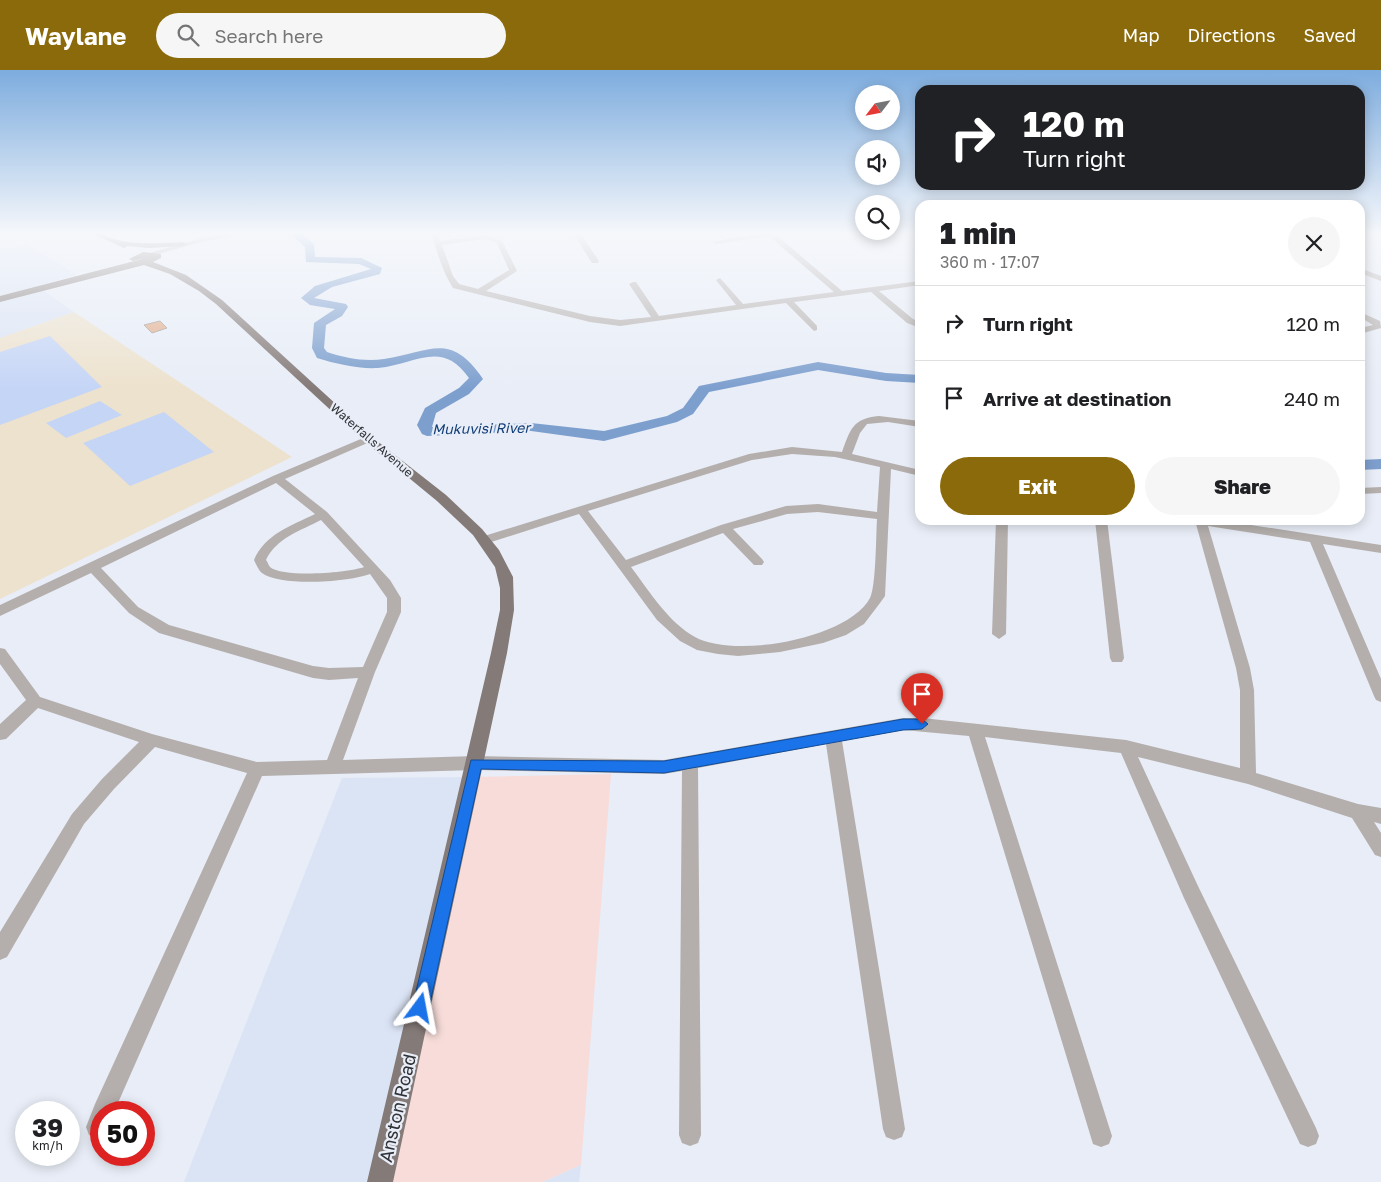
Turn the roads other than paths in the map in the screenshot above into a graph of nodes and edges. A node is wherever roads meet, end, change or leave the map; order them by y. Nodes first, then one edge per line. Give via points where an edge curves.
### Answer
1 (49, 285) edge
2 (195, 285) edge
3 (455, 285) edge
4 (491, 285) edge
5 (634, 285) edge
6 (724, 285) edge
7 (830, 285) edge
8 (905, 285) edge
9 (872, 289) junction
10 (480, 292) junction
11 (840, 293) junction
12 (0, 298) edge
13 (788, 300) junction
14 (741, 307) junction
15 (1365, 317) edge
16 (656, 318) junction
17 (915, 323) edge
18 (1379, 324) edge
19 (814, 328) dead end
20 (1365, 330) edge
21 (915, 423) edge
22 (368, 438) junction
23 (846, 456) junction
24 (886, 465) junction
25 (915, 472) edge
26 (277, 478) junction
27 (1365, 490) edge
28 (1381, 490) edge
29 (582, 511) junction
30 (323, 515) junction
31 (882, 516) junction
32 (1002, 525) edge
33 (1102, 525) edge
34 (1199, 525) edge
35 (1222, 525) edge
36 (725, 528) junction
37 (485, 540) junction
38 (1316, 541) junction
39 (1381, 549) edge
40 (758, 562) dead end
41 (623, 566) junction
42 (93, 567) junction
43 (372, 569) junction
44 (0, 611) edge
45 (999, 634) dead end
46 (0, 652) edge
47 (499, 653) joint
48 (1117, 658) dead end
49 (368, 672) junction
50 (1381, 696) edge
51 (35, 701) junction
52 (975, 730) junction
53 (0, 734) edge
54 (833, 737) junction
55 (152, 740) junction
56 (1126, 747) junction
57 (476, 764) junction
58 (690, 764) junction
59 (332, 767) junction
60 (258, 769) junction
61 (1248, 777) junction
62 (1358, 812) junction
63 (1381, 816) edge
64 (1381, 850) edge
65 (0, 950) edge
66 (109, 1101) edge
67 (894, 1130) dead end
68 (690, 1135) dead end
69 (1101, 1136) dead end
70 (1308, 1136) dead end
71 (380, 1182) edge

1 - 12 main road
2 - 22 main road, Waterfalls Avenue via 213,297
3 - 10 street
4 - 10 street
5 - 16 street
6 - 14 street
7 - 11 street
8 - 9 street
9 - 11 street
9 - 17 street
10 - 16 street via 597,320 625,323
11 - 13 street
13 - 14 street
13 - 19 street
14 - 16 street
15 - 18 street
18 - 20 street
21 - 23 street via 881,418 868,420 860,425
22 - 26 street
22 - 37 main road, Waterfalls Avenue
23 - 24 street
23 - 29 street via 793,449 763,452
24 - 25 street
24 - 31 street
26 - 30 street
26 - 42 street
27 - 28 street
29 - 37 street
29 - 41 street
30 - 43 street
30 - 43 street via 262,551 260,560 266,570 276,574 333,578
31 - 36 street via 802,508
31 - 41 street via 878,596 856,622 812,641 745,650 720,650 700,645 672,629
32 - 45 street
33 - 48 street
34 - 61 street via 1246,683
35 - 38 street
36 - 40 street
36 - 41 street
37 - 47 main road, Waterfalls Avenue via 502,567 507,592
38 - 39 street
38 - 50 street
42 - 44 street
42 - 49 street via 143,620 164,629 312,672
43 - 49 street via 394,598 394,612
46 - 51 street
47 - 57 main road, Anston Road
49 - 59 street
51 - 53 street
51 - 55 street
52 - 54 street via 903,724
52 - 56 street
52 - 69 street
54 - 58 street
54 - 67 street
55 - 60 street
55 - 65 street via 78,819
56 - 61 street
56 - 70 street via 1191,892
57 - 58 street via 664,767
57 - 59 street
57 - 71 main road, Anston Road
58 - 68 street
59 - 60 street
60 - 66 street
61 - 62 street
62 - 63 street
62 - 64 street

